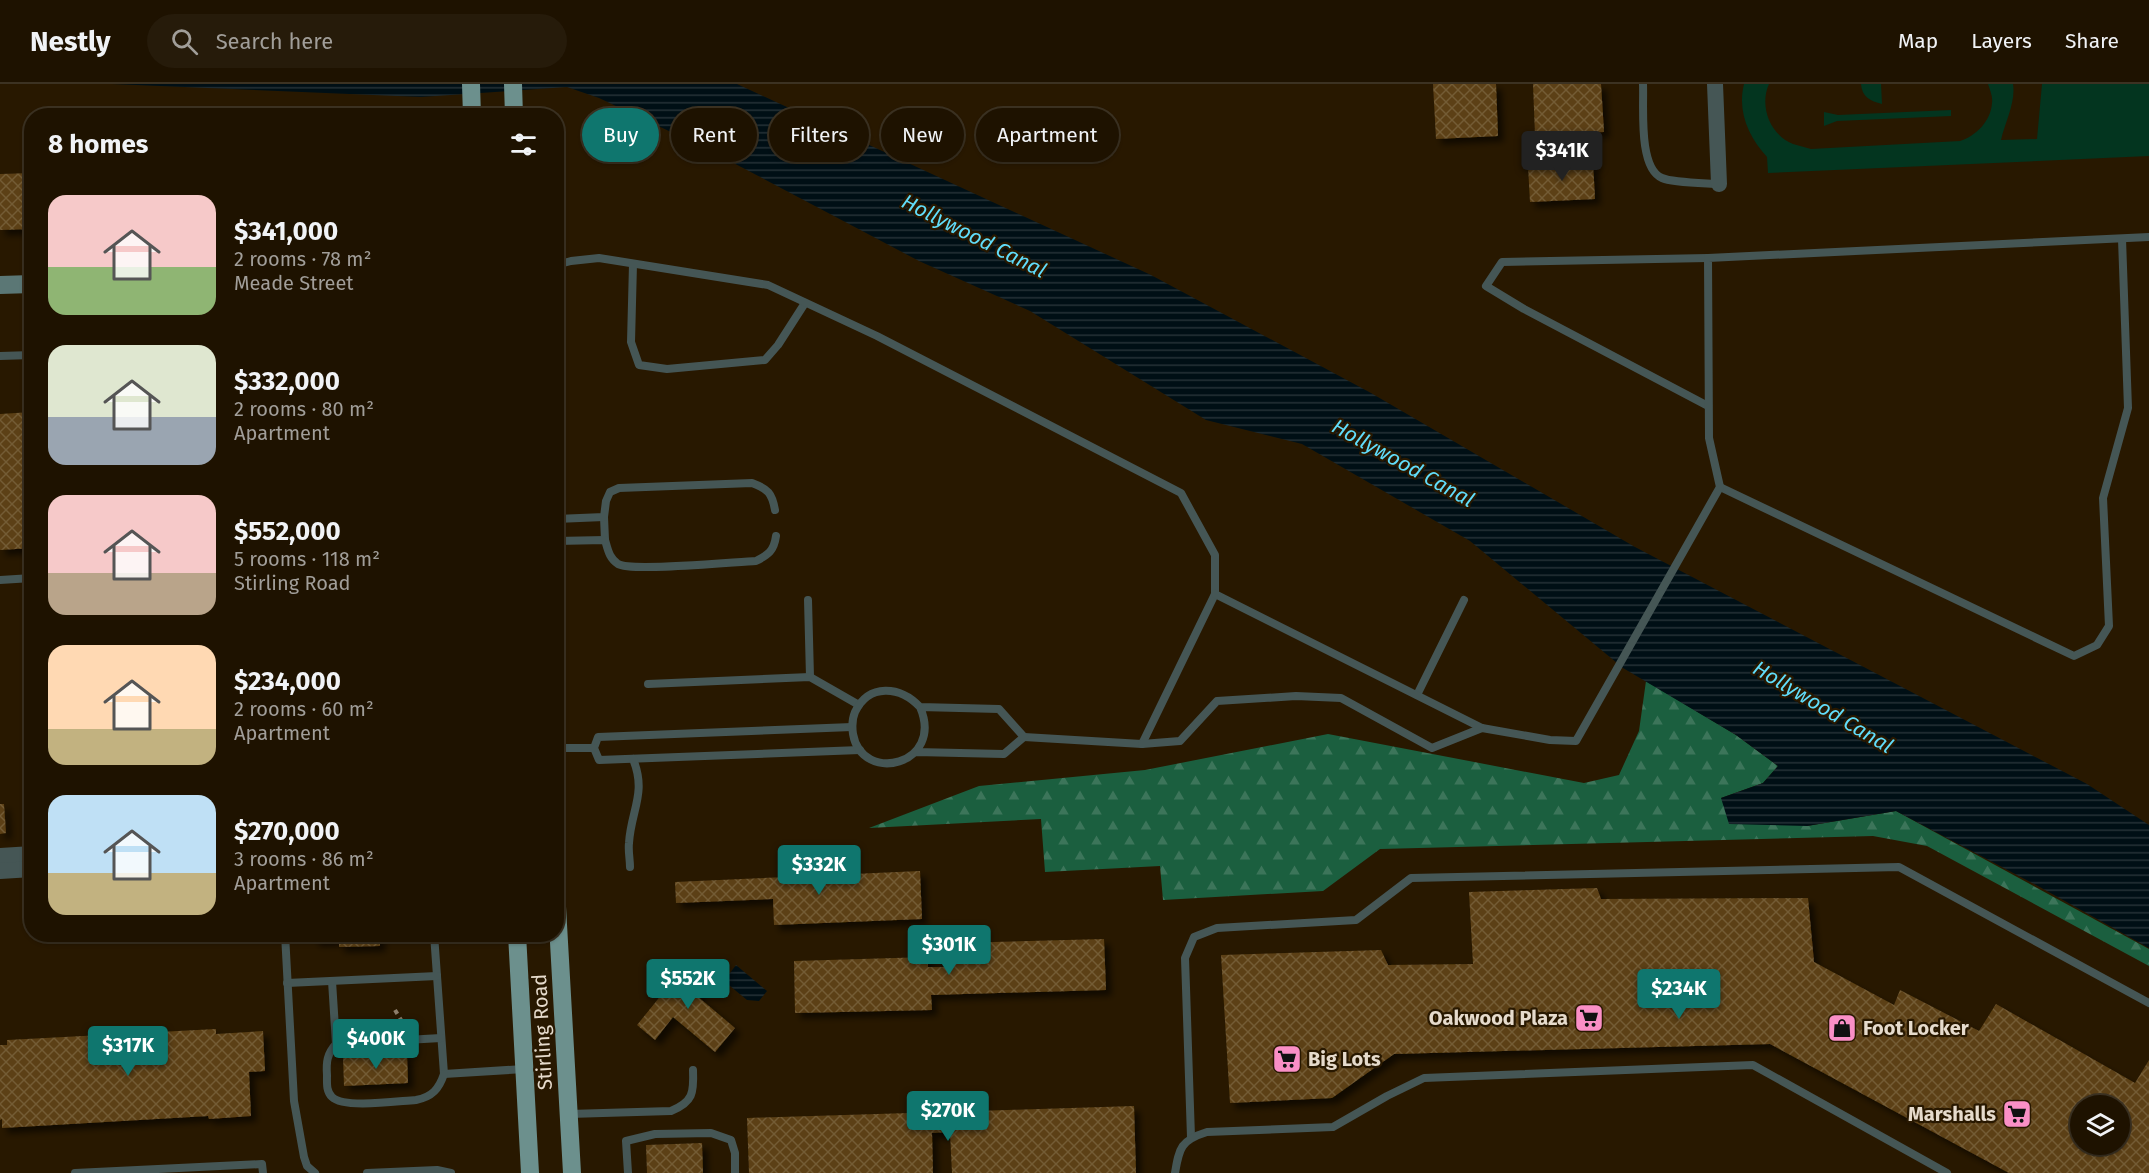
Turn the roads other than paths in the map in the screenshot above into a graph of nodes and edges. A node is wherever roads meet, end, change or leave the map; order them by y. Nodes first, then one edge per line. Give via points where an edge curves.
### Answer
1 (471, 84) edge
2 (1643, 84) edge
3 (1715, 84) edge
4 (472, 108) edge
5 (1719, 184) joint
6 (2149, 237) edge
7 (2122, 239) junction
8 (1708, 258) junction
9 (564, 263) edge
10 (633, 264) junction
11 (24, 284) edge
12 (0, 285) edge
13 (805, 303) junction
14 (24, 355) edge
15 (0, 356) edge
16 (1708, 406) junction
17 (1720, 487) junction
18 (775, 510) dead end
19 (604, 517) junction
20 (564, 519) edge
21 (776, 536) dead end
22 (605, 540) junction
23 (564, 541) edge
24 (24, 578) edge
25 (0, 580) edge
26 (1215, 594) junction
27 (808, 600) dead end
28 (1464, 600) dead end
29 (810, 677) junction
30 (648, 684) dead end
31 (1417, 695) junction
32 (859, 705) junction
33 (920, 707) junction
34 (852, 727) junction
35 (1482, 728) junction
36 (1024, 737) junction
37 (1142, 744) junction
38 (564, 748) edge
39 (594, 748) junction
40 (860, 750) junction
41 (916, 752) junction
42 (633, 759) junction
43 (24, 854) edge
44 (0, 855) edge
45 (630, 867) dead end
46 (24, 870) edge
47 (0, 871) edge
48 (285, 942) edge
49 (435, 942) edge
50 (516, 942) edge
51 (559, 942) edge
52 (437, 976) junction
53 (332, 981) junction
54 (287, 983) junction
55 (2149, 1003) edge
56 (441, 1038) junction
57 (336, 1044) junction
58 (524, 1069) junction
59 (693, 1070) dead end
60 (444, 1074) junction
61 (569, 1114) junction
62 (1191, 1137) junction
63 (75, 1173) edge
64 (263, 1173) edge
65 (315, 1173) edge
66 (367, 1173) edge
67 (451, 1173) edge
68 (530, 1173) edge
69 (572, 1173) edge
70 (628, 1173) edge
71 (735, 1173) edge
72 (1175, 1173) edge
73 (1947, 1173) edge

1 - 4 main road
2 - 5 lane via 1645,153 1653,172 1662,178
3 - 5 street
6 - 7 lane
7 - 8 lane
7 - 17 lane via 2128,408 2103,498 2109,626 2097,645 2074,656
8 - 16 lane
8 - 16 lane via 1502,262 1486,286
9 - 10 lane via 599,258
10 - 13 lane via 768,285
10 - 13 lane via 631,342 639,365 667,369 765,360
11 - 12 street
13 - 26 lane via 877,336 1181,493 1215,555
14 - 15 lane
16 - 17 lane via 1709,438
17 - 35 lane via 1576,741
18 - 19 lane via 773,495 752,483 662,486 610,492
19 - 20 lane
19 - 22 lane
21 - 22 lane via 769,555 756,561 639,568 619,565 610,556
22 - 23 lane
24 - 25 lane
26 - 31 lane
26 - 37 lane
27 - 29 lane
28 - 31 lane
29 - 30 lane
29 - 32 lane
31 - 35 lane
32 - 33 lane via 879,691 890,690 912,698
32 - 34 lane
33 - 36 lane via 999,709
33 - 41 lane via 925,729
34 - 39 lane via 598,737
34 - 40 lane
35 - 37 lane via 1432,748 1341,698 1296,696 1217,701 1180,741
36 - 37 lane
36 - 41 lane via 1004,754
38 - 39 lane
39 - 42 lane via 599,760
40 - 41 lane via 869,759 894,764
40 - 42 lane
42 - 45 lane via 639,773 640,793 629,843
43 - 44 street
46 - 47 street
48 - 54 lane
49 - 52 lane
50 - 58 main road, Stirling Road
51 - 61 main road, Stirling Road
52 - 53 lane
52 - 56 lane
53 - 54 lane
53 - 57 lane
54 - 65 lane via 294,1101 304,1157
55 - 62 lane via 1899,867 1411,878 1356,920 1217,928 1194,937 1185,958
56 - 57 lane
56 - 60 lane
57 - 60 lane via 326,1061 327,1088 341,1103 427,1098
58 - 60 lane
58 - 68 main road, Stirling Road
59 - 61 lane via 692,1096 671,1112
61 - 69 main road, Stirling Road
62 - 72 lane via 1177,1157
62 - 73 lane via 1207,1132 1333,1127 1424,1078 1753,1065
63 - 64 lane via 262,1164
66 - 67 lane
70 - 71 lane via 626,1140 655,1134 711,1132 731,1140

